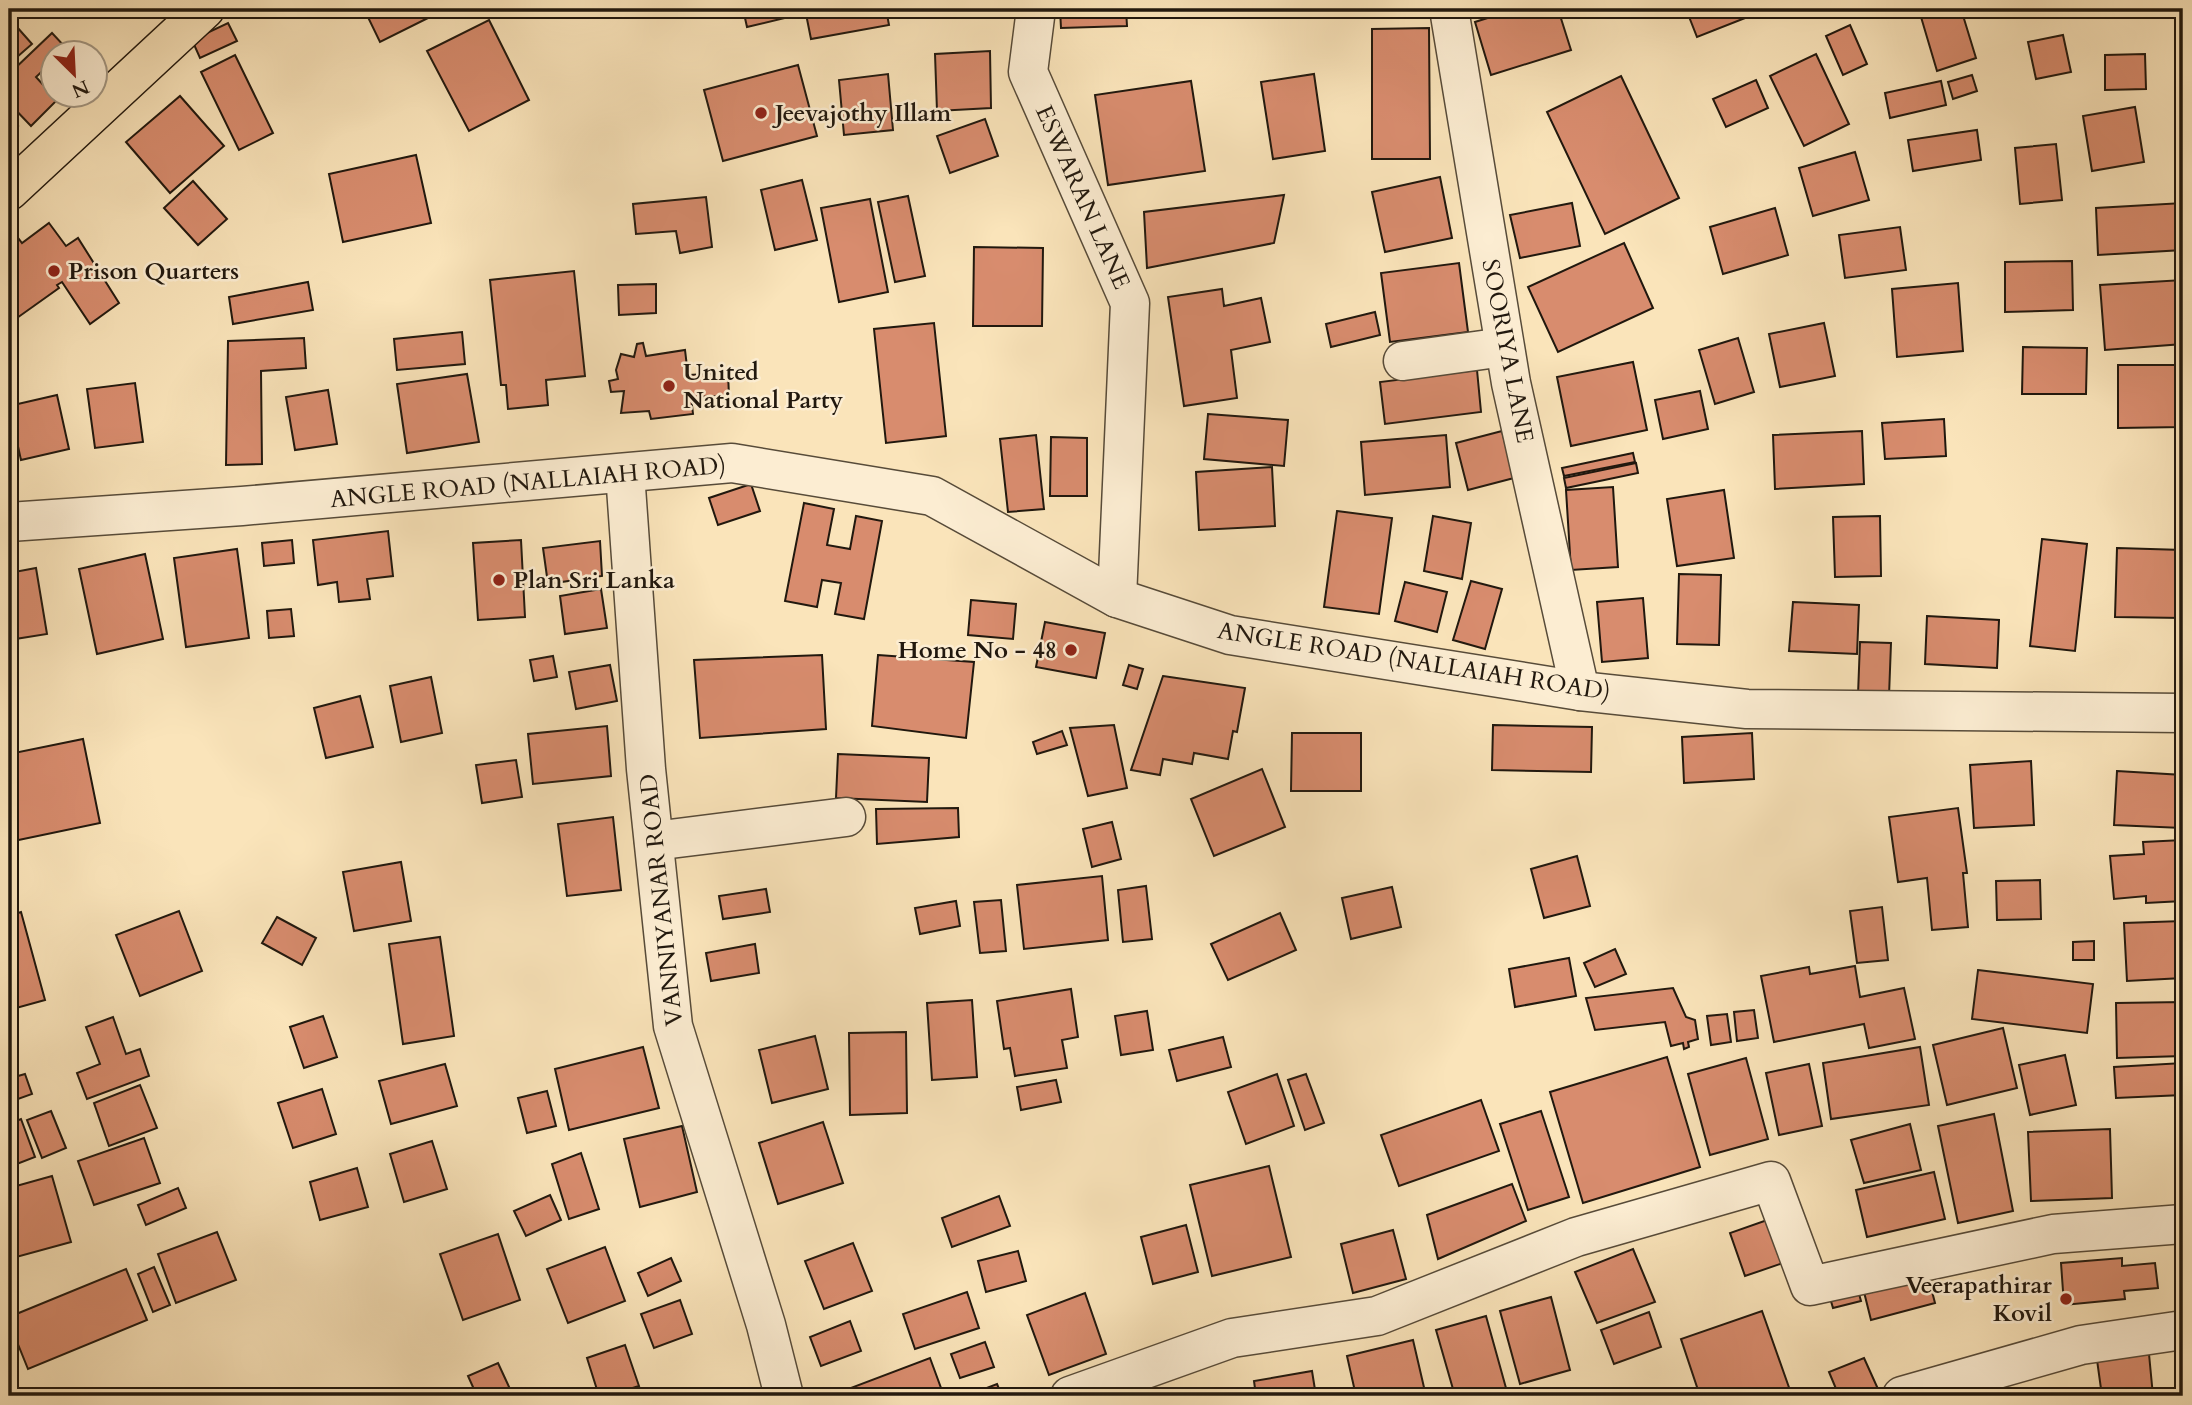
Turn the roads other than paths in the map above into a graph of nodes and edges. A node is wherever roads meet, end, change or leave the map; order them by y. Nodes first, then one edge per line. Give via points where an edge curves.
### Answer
1 (205, 9) edge
2 (1036, 9) edge
3 (1449, 9) edge
4 (9, 191) edge
5 (1504, 347) junction
6 (1403, 360) dead end
7 (625, 473) junction
8 (9, 522) edge
9 (1116, 598) junction
10 (1580, 691) junction
11 (2183, 713) edge
12 (846, 817) dead end
13 (654, 841) junction
14 (2183, 1224) edge
15 (2183, 1330) edge
16 (784, 1396) edge
17 (1070, 1396) edge
18 (1902, 1396) edge

1 - 4 main road
2 - 9 street, ESWARAN LANE via 1028,72 1130,303
3 - 5 street, SOORIYA LANE
5 - 6 street
5 - 10 street, SOORIYA LANE
7 - 8 street, ANGLE ROAD (NALLAIAH ROAD)
7 - 9 street, ANGLE ROAD (NALLAIAH ROAD) via 732,463 932,496
7 - 13 street, VANNIYANAR ROAD
9 - 10 street, ANGLE ROAD (NALLAIAH ROAD) via 1230,635
10 - 11 street, ANGLE ROAD (NALLAIAH ROAD) via 1747,709
12 - 13 street
13 - 16 street, VANNIYANAR ROAD via 673,1026
14 - 17 street via 2053,1234 1810,1286 1771,1181 1576,1237 1377,1316 1232,1338
15 - 18 street via 2081,1345

